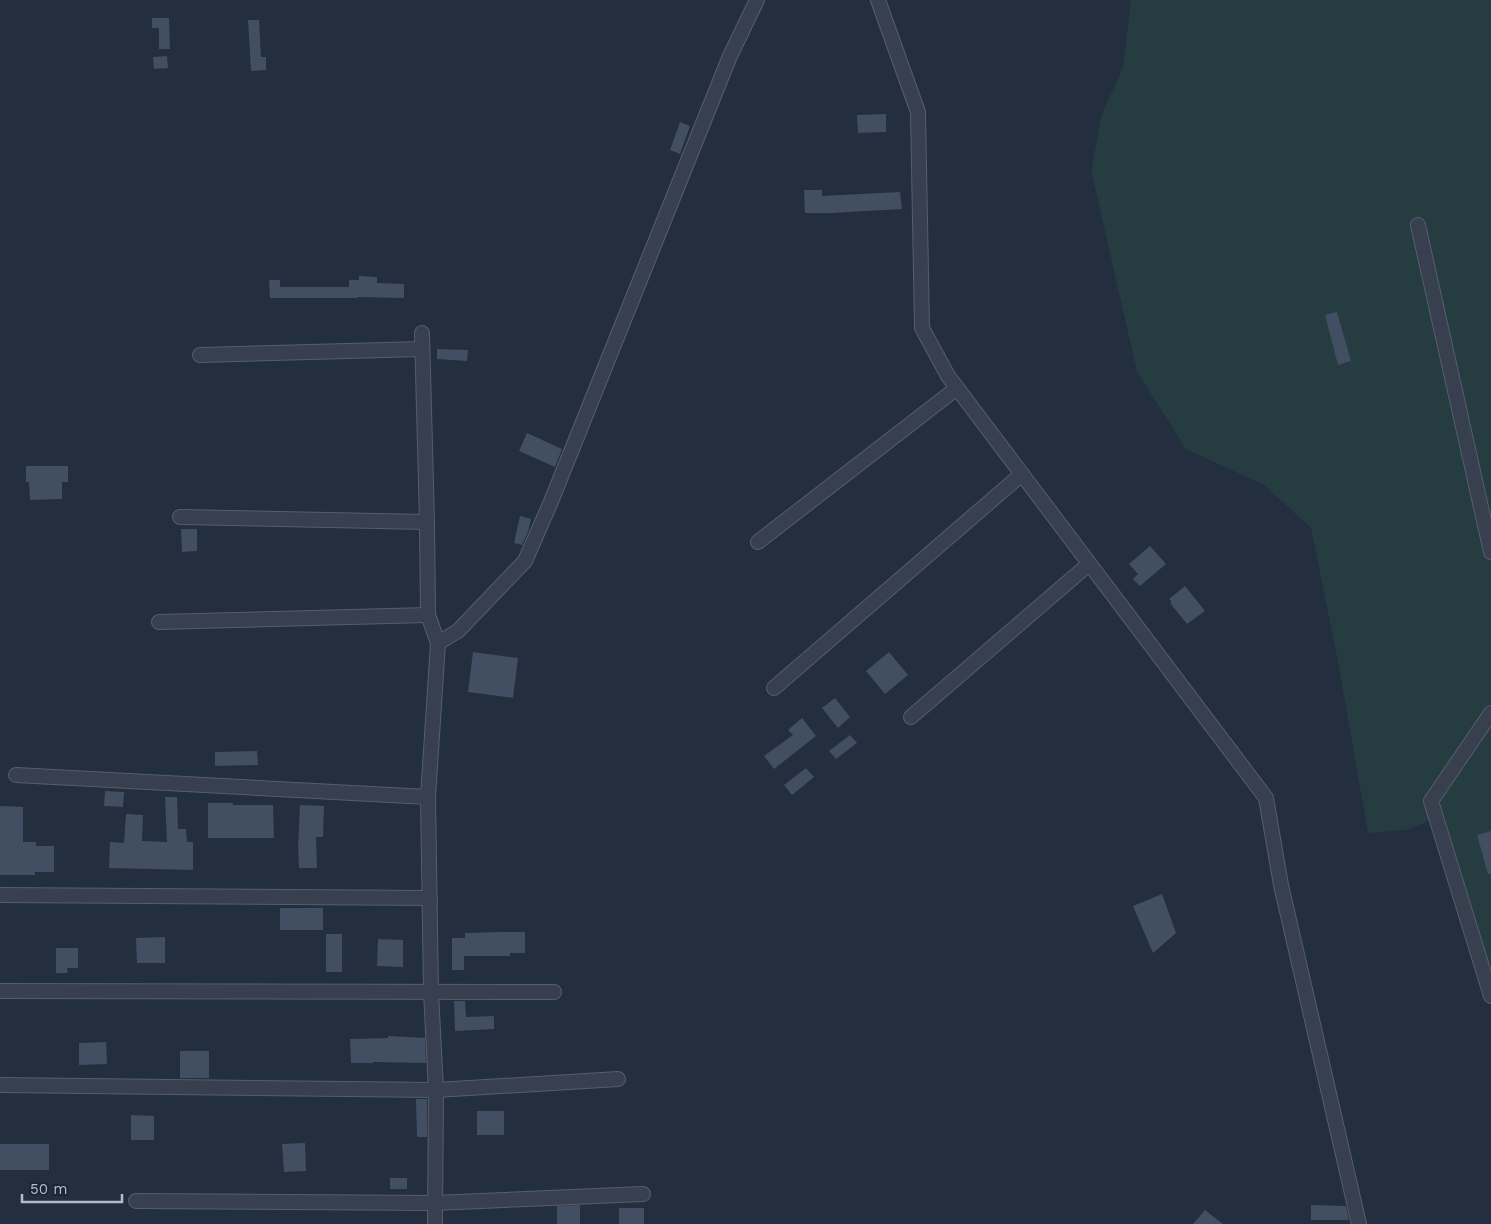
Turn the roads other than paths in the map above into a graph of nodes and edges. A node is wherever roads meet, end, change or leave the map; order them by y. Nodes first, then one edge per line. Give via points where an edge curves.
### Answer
1 (756, 0) edge
2 (878, 0) edge
3 (1418, 225) dead end
4 (422, 333) dead end
5 (422, 349) junction
6 (200, 355) dead end
7 (957, 388) junction
8 (1022, 474) junction
9 (180, 517) dead end
10 (427, 522) junction
11 (758, 542) dead end
12 (1491, 552) edge
13 (1089, 564) junction
14 (428, 615) junction
15 (159, 622) dead end
16 (438, 643) junction
17 (774, 688) dead end
18 (1491, 713) edge
19 (911, 717) dead end
20 (16, 775) dead end
21 (428, 797) junction
22 (0, 895) edge
23 (430, 898) junction
24 (0, 991) edge
25 (431, 992) junction
26 (554, 992) dead end
27 (1491, 996) edge
28 (618, 1079) dead end
29 (0, 1085) edge
30 (436, 1090) junction
31 (644, 1194) dead end
32 (136, 1201) dead end
33 (434, 1203) junction
34 (434, 1224) edge
35 (1359, 1224) edge

1 - 16 street via 730,56 525,561 458,631
2 - 7 street via 918,112 922,328
3 - 12 street
4 - 5 street
5 - 6 street
5 - 10 street
7 - 8 street
7 - 11 street
8 - 13 street
8 - 17 street
9 - 10 street
10 - 14 street
13 - 19 street
13 - 35 street via 1266,798 1281,885
14 - 15 street
14 - 16 street
16 - 21 street
18 - 27 street via 1431,801
20 - 21 street
21 - 23 street
22 - 23 street
23 - 25 street
24 - 25 street
25 - 26 street
25 - 30 street
28 - 30 street
29 - 30 street
30 - 33 street
31 - 33 street
32 - 33 street
33 - 34 street

